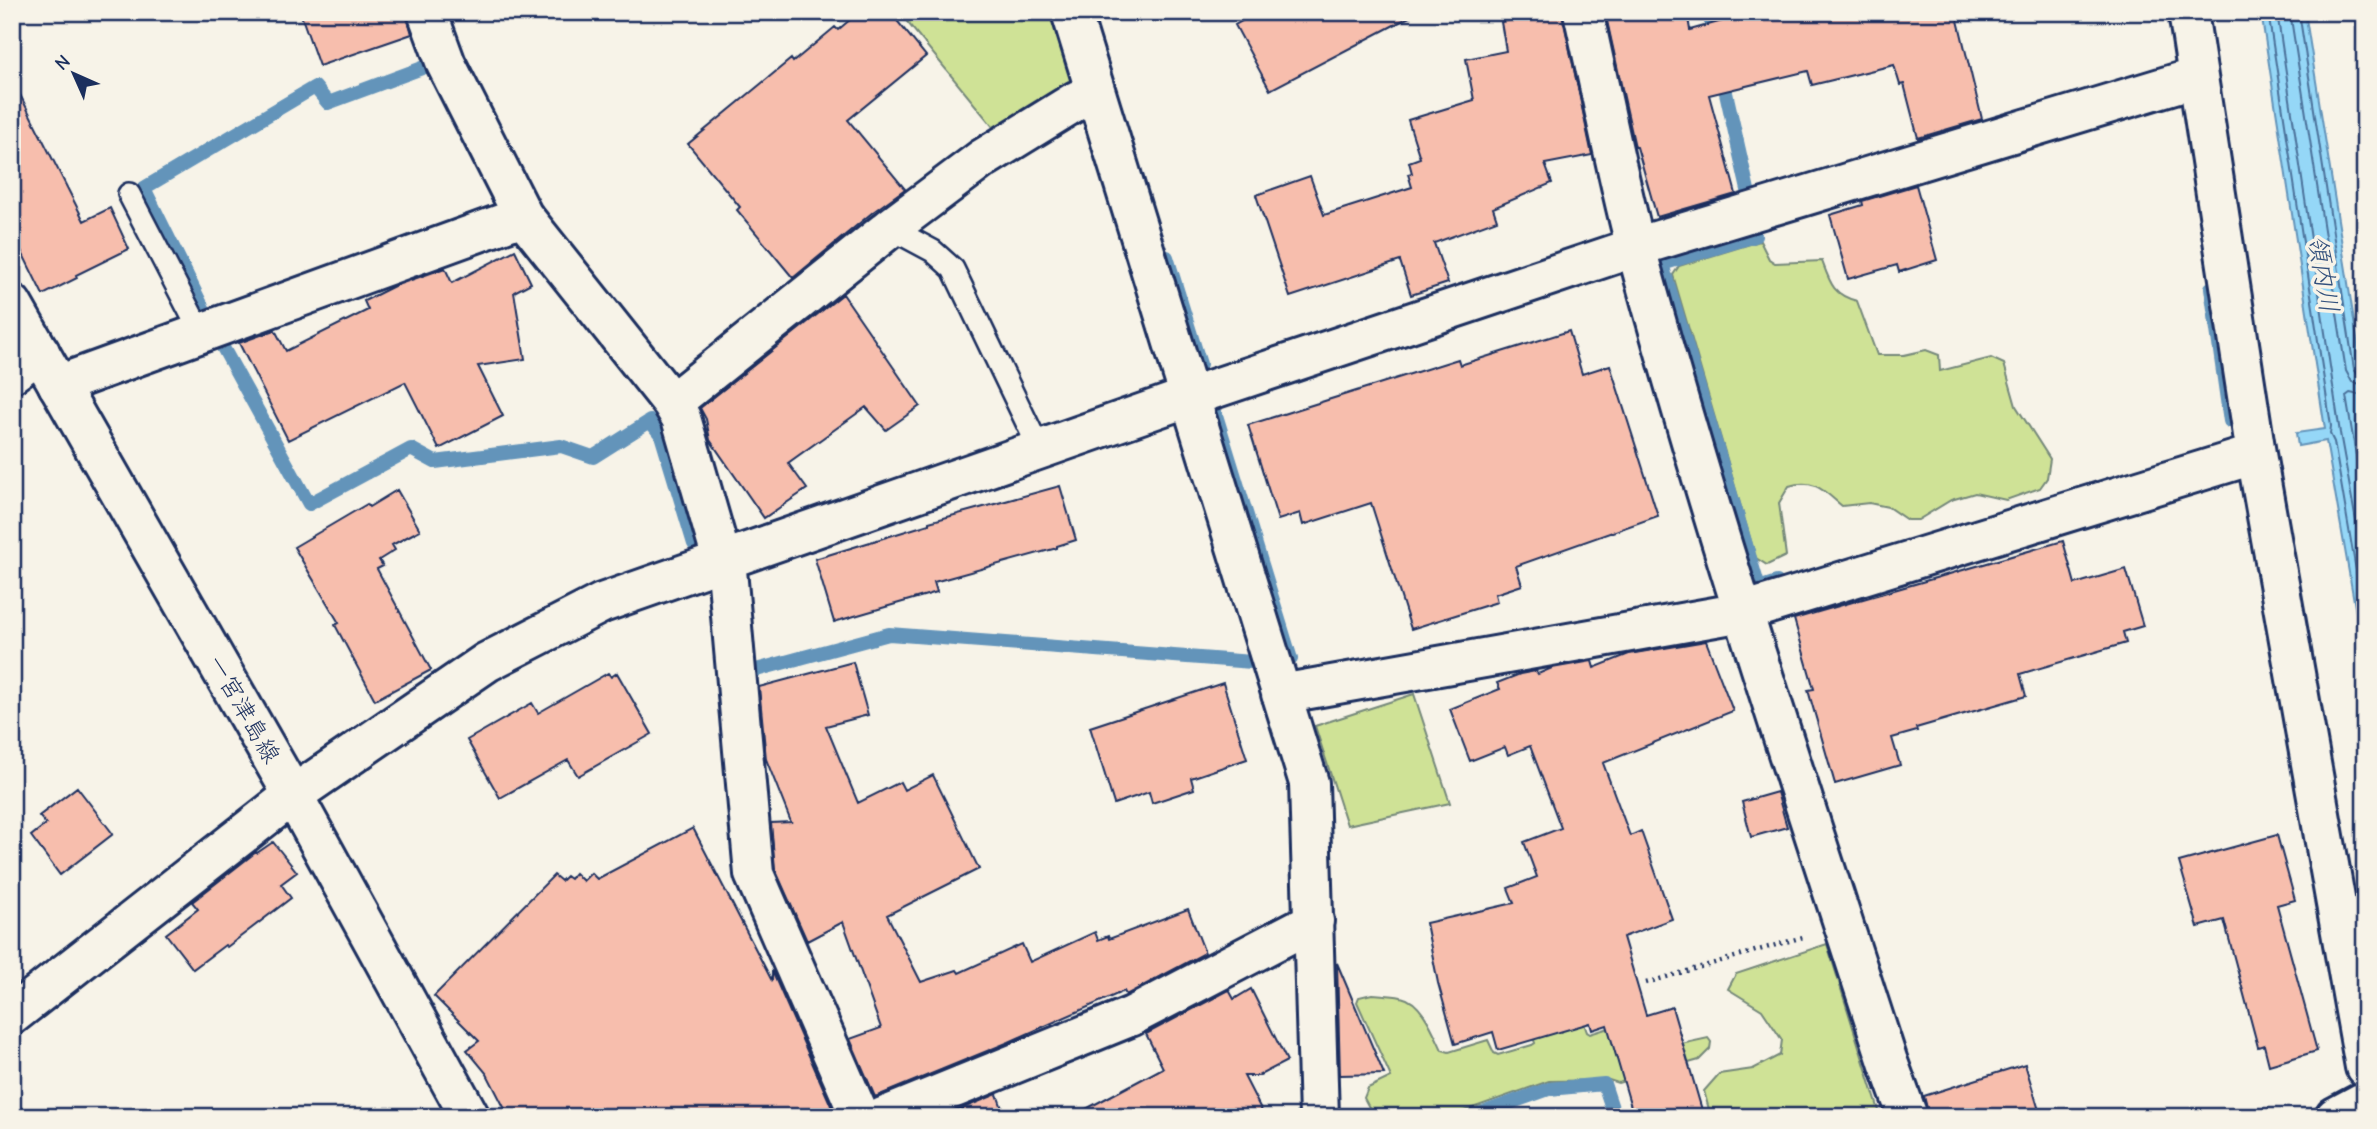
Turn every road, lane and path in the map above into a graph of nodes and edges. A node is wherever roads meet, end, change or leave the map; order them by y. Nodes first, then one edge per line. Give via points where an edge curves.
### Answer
1 (426, 12) edge
2 (1071, 12) edge
3 (1584, 12) edge
4 (2188, 12) edge
5 (2197, 77) junction
6 (1097, 96) junction
7 (129, 194) dead end
8 (523, 216) junction
9 (890, 228) junction
10 (1636, 247) junction
11 (12, 304) edge
12 (201, 333) junction
13 (26, 363) edge
14 (58, 385) junction
15 (1189, 397) junction
16 (672, 403) junction
17 (1040, 450) junction
18 (2256, 453) junction
19 (724, 560) junction
20 (1743, 612) junction
21 (1281, 694) junction
22 (293, 795) junction
23 (1314, 921) junction
24 (1844, 924) junction
25 (1646, 983) dead end
26 (12, 1015) edge
27 (2365, 1067) edge
28 (2365, 1101) edge
29 (470, 1117) edge
30 (860, 1117) edge
31 (883, 1117) edge
32 (1319, 1117) edge
33 (1908, 1117) edge
34 (2335, 1117) edge

1 - 8 street via 446,64
2 - 6 street
3 - 10 street
4 - 5 street
5 - 10 street
5 - 18 street
6 - 9 street via 1076,102 982,159
6 - 15 street
7 - 12 lane
8 - 12 street
8 - 16 street
9 - 16 street
9 - 17 lane via 933,251 953,269
10 - 15 street
10 - 20 street
11 - 13 street, 一宮津島線
12 - 14 street
13 - 14 street, 一宮津島線
14 - 22 street, 一宮津島線
15 - 17 street
15 - 21 street
16 - 19 street via 681,418
17 - 19 street
18 - 20 street
18 - 27 street
19 - 22 street via 602,603 487,662
19 - 30 street via 754,874
20 - 21 street
20 - 24 street
21 - 23 street via 1309,783
22 - 26 street
22 - 29 street, 一宮津島線
23 - 31 street via 1132,1016
23 - 32 street
24 - 25 path
24 - 33 street
28 - 34 street

